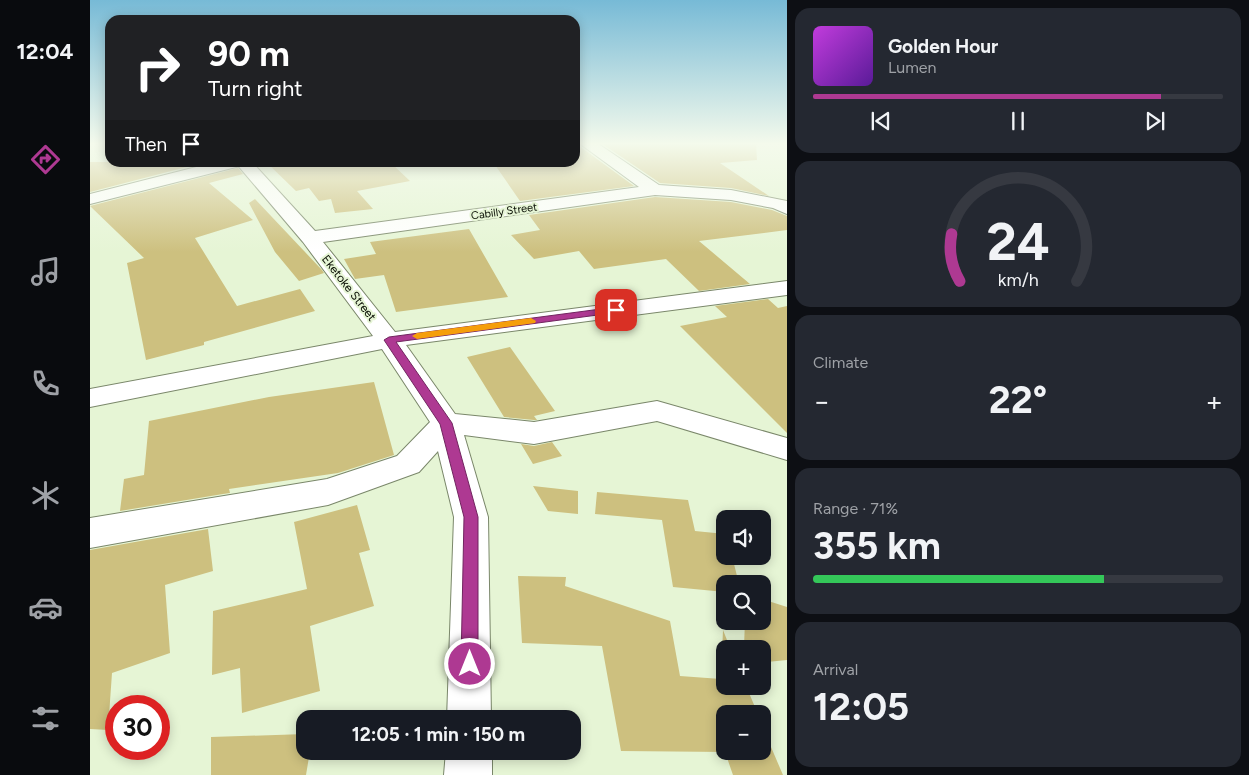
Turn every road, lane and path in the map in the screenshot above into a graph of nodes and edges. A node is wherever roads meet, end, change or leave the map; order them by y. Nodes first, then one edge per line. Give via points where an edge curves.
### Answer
1 (169, 179) edge
2 (258, 179) edge
3 (639, 179) edge
4 (655, 190) junction
5 (90, 199) edge
6 (786, 209) edge
7 (310, 238) junction
8 (786, 288) edge
9 (389, 340) junction
10 (90, 398) edge
11 (446, 423) junction
12 (786, 449) edge
13 (90, 533) edge
14 (469, 710) edge
15 (468, 760) edge
16 (468, 775) edge

1 - 5 street
2 - 7 street, Eketoke Street
3 - 4 street
4 - 6 street, Cabilly Street via 731,194 778,204
4 - 7 street, Cabilly Street
7 - 9 street, Eketoke Street
8 - 9 street
9 - 10 street
9 - 11 street, Eketoke Street
11 - 12 street via 534,434 657,411
11 - 13 street via 408,464 328,492
11 - 14 street, Eketoke Street via 471,517
15 - 16 street

